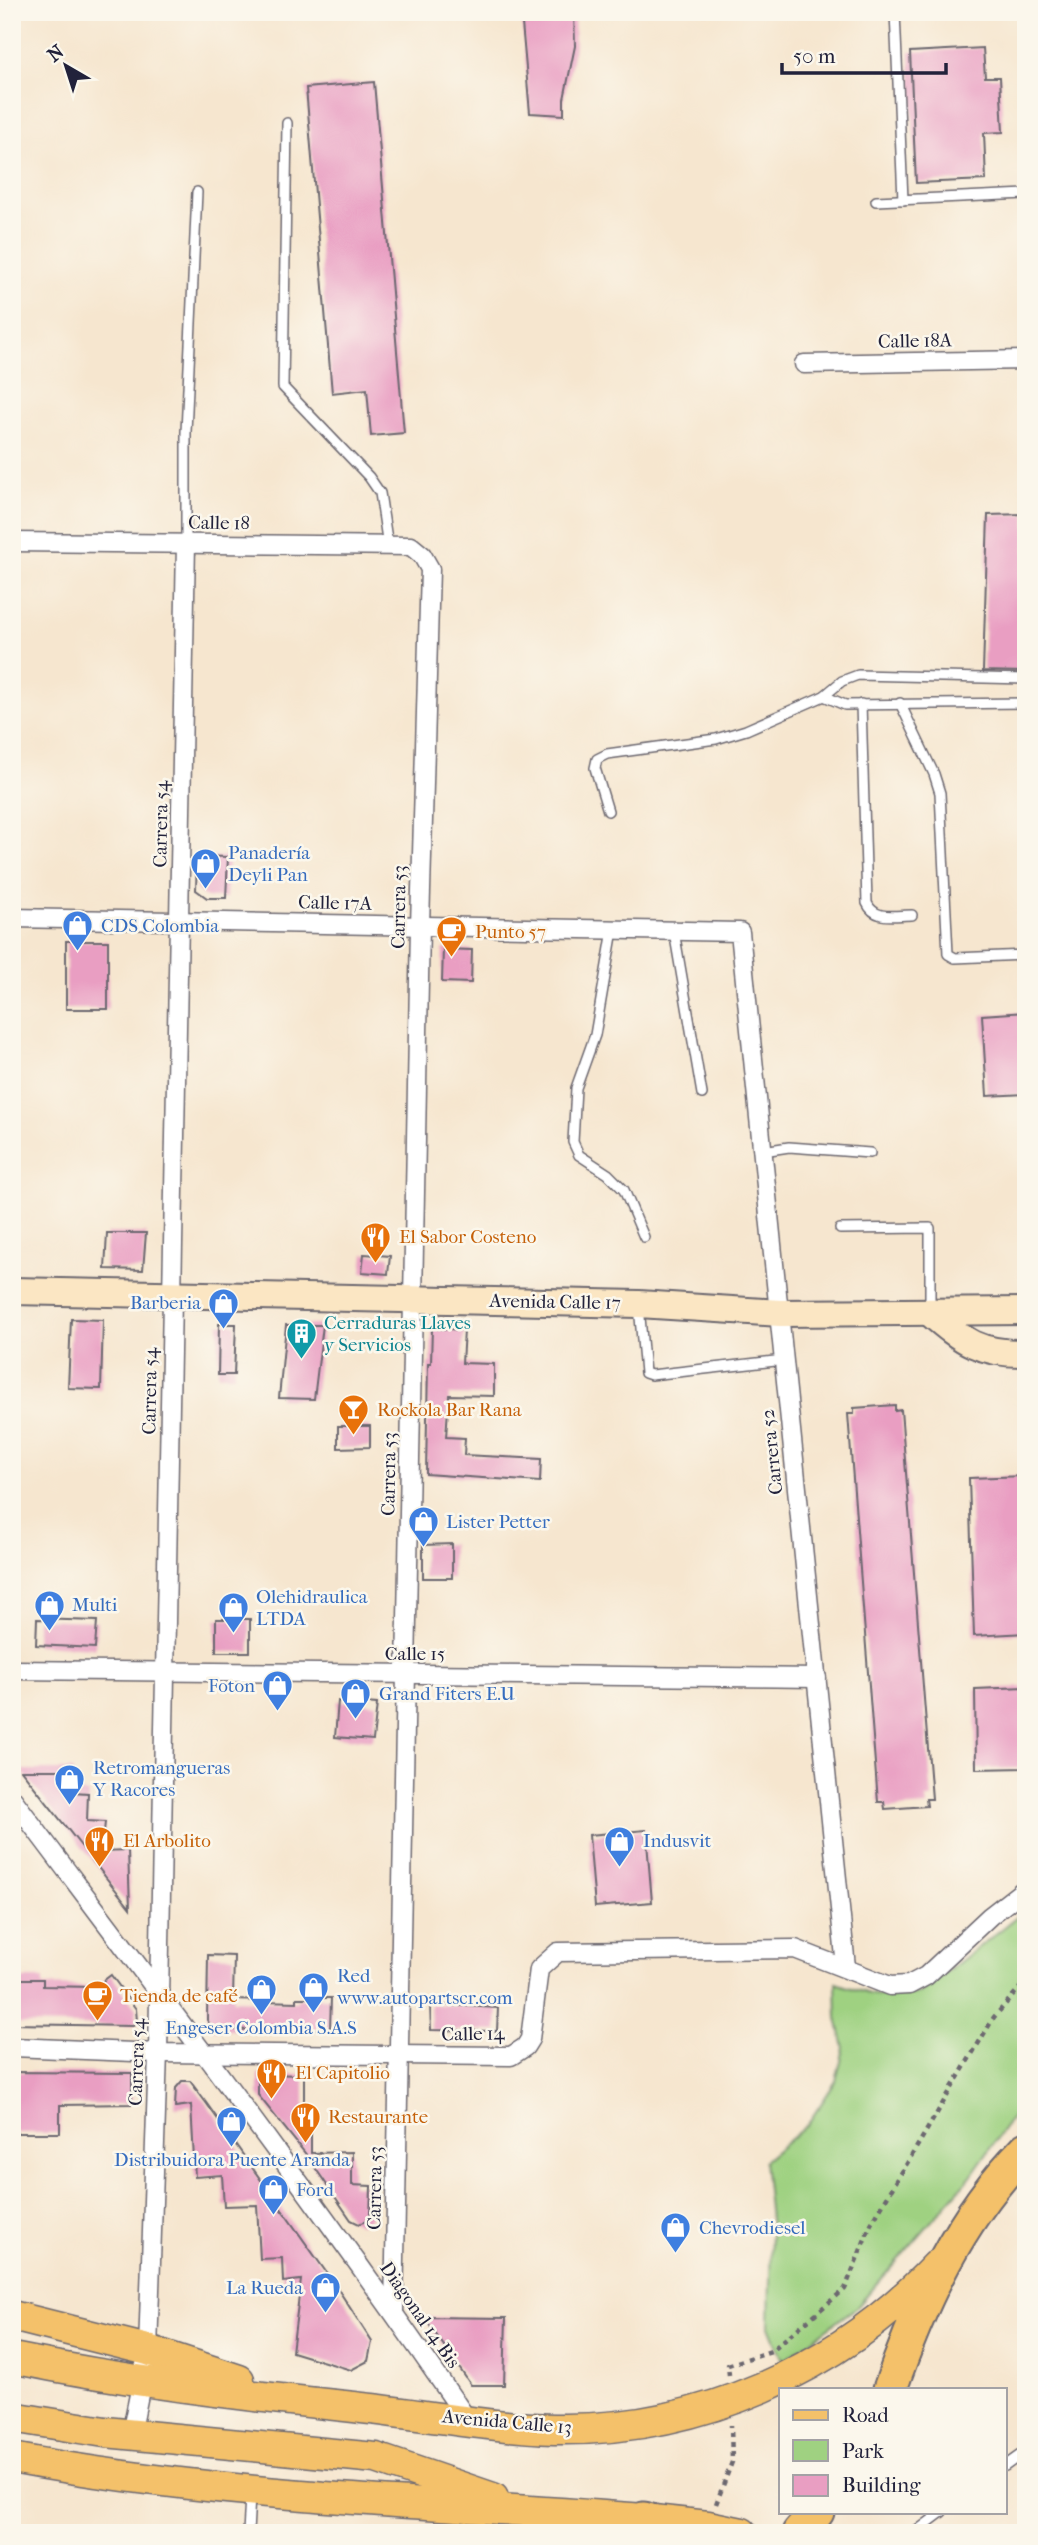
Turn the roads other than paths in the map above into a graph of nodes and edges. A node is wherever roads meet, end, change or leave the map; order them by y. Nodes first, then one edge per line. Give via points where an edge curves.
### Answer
1 (895, 12) edge
2 (287, 123) dead end
3 (197, 192) dead end
4 (1026, 194) edge
5 (903, 200) junction
6 (876, 201) dead end
7 (1026, 360) edge
8 (804, 364) dead end
9 (12, 542) edge
10 (186, 543) junction
11 (388, 546) junction
12 (422, 555) joint
13 (1026, 679) edge
14 (824, 696) junction
15 (900, 703) junction
16 (1026, 703) edge
17 (861, 704) junction
18 (608, 811) dead end
19 (912, 915) dead end
20 (12, 918) edge
21 (181, 921) junction
22 (420, 926) junction
23 (613, 930) junction
24 (674, 931) junction
25 (740, 932) joint
26 (1026, 955) edge
27 (702, 1094) dead end
28 (763, 1151) junction
29 (870, 1153) dead end
30 (840, 1229) dead end
31 (645, 1237) dead end
32 (12, 1291) edge
33 (173, 1296) junction
34 (413, 1299) junction
35 (639, 1304) junction
36 (1026, 1311) edge
37 (779, 1313) junction
38 (930, 1313) junction
39 (1026, 1353) edge
40 (784, 1360) junction
41 (12, 1670) edge
42 (166, 1672) junction
43 (406, 1675) junction
44 (817, 1678) junction
45 (12, 1797) edge
46 (1026, 1888) edge
47 (846, 1967) junction
48 (160, 1994) junction
49 (12, 2047) edge
50 (158, 2053) junction
51 (205, 2053) junction
52 (398, 2056) junction
53 (1026, 2135) edge
54 (1026, 2149) edge
55 (1013, 2172) edge
56 (951, 2250) junction
57 (394, 2312) junction
58 (12, 2316) edge
59 (148, 2350) junction
60 (12, 2358) edge
61 (141, 2380) junction
62 (890, 2388) edge
63 (305, 2402) junction
64 (12, 2417) edge
65 (467, 2419) junction
66 (131, 2434) junction
67 (1026, 2451) edge
68 (12, 2458) edge
69 (1006, 2465) edge
70 (251, 2489) junction
71 (531, 2511) junction
72 (815, 2514) edge
73 (939, 2514) edge
74 (672, 2526) edge
75 (1026, 2529) edge
76 (248, 2533) edge
77 (741, 2533) edge
78 (799, 2533) edge
79 (914, 2533) edge
80 (1022, 2533) edge

1 - 5 lane
2 - 11 lane via 283,387 380,493
3 - 10 lane, Carrera 54
4 - 5 lane
5 - 6 lane
7 - 8 street, Calle 18A
9 - 10 street, Calle 18
10 - 11 street, Calle 18
10 - 21 street, Carrera 54
11 - 12 street, Calle 18 via 411,546
12 - 22 street, Carrera 53 via 430,569
13 - 14 lane via 858,675
14 - 17 lane via 845,705
14 - 18 lane via 716,739 597,759 595,768
15 - 16 lane
15 - 17 lane
15 - 26 lane via 940,793 948,954 955,958
17 - 19 lane via 867,903 878,915
20 - 21 street, Calle 17A
21 - 22 street, Calle 17A
21 - 33 street, Carrera 54
22 - 23 street, Calle 17A
22 - 34 street, Carrera 53
23 - 24 street, Calle 17A
23 - 31 lane via 595,1035 576,1088 573,1142 579,1155 624,1190
24 - 25 street, Calle 17A
24 - 27 lane
25 - 28 street, Carrera 52
28 - 29 lane via 789,1147
28 - 37 street, Carrera 52
30 - 38 lane via 930,1228
32 - 33 street, Avenida Calle 17
33 - 34 street, Avenida Calle 17
33 - 42 street, Carrera 54
34 - 35 street, Avenida Calle 17
34 - 43 street, Carrera 53
35 - 37 street, Avenida Calle 17
35 - 40 lane via 645,1373
36 - 38 street, Avenida Calle 17
37 - 38 street, Avenida Calle 17
37 - 40 street, Carrera 52
38 - 39 street via 979,1348
40 - 44 street, Carrera 52
41 - 42 street, Calle 15
42 - 43 street, Calle 15
42 - 48 street, Carrera 54
43 - 44 street, Calle 15
43 - 52 street, Carrera 53
44 - 47 street, Carrera 52
45 - 48 street, Diagonal 14 Bis
46 - 47 street, Calle 14 via 926,1976 909,1985 890,1986
47 - 52 street, Calle 14 via 794,1948 558,1952 539,1969 532,2031 519,2053 502,2057
48 - 50 street, Carrera 54
48 - 51 street, Diagonal 14 Bis
49 - 50 street, Calle 14
50 - 51 street, Calle 14
50 - 59 street, Carrera 54
51 - 52 street, Calle 14
51 - 57 street, Diagonal 14 Bis
52 - 57 street, Carrera 53
53 - 55 street
54 - 55 highway
55 - 56 highway
56 - 62 highway via 913,2324
56 - 65 main road, Avenida Calle 13 via 912,2292 857,2336 807,2368 730,2399 675,2417 595,2428 551,2429
57 - 65 street, Diagonal 14 Bis
58 - 59 main road, Avenida Calle 13
59 - 61 street, Carrera 54
59 - 63 main road, Avenida Calle 13
60 - 61 main road, Avenida Calle 13
61 - 63 main road, Avenida Calle 13
61 - 66 street, Carrera 54
63 - 65 main road, Avenida Calle 13
64 - 66 main road
66 - 71 main road via 376,2458
67 - 69 lane
68 - 70 main road via 102,2474
70 - 71 main road
70 - 76 lane
71 - 74 main road
72 - 78 highway
73 - 79 lane
74 - 77 main road
75 - 80 lane

